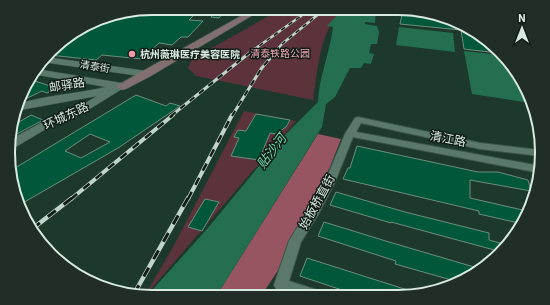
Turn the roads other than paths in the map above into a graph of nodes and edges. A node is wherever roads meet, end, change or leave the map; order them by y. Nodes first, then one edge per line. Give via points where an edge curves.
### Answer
1 (242, 15) edge
2 (50, 61) edge
3 (40, 73) edge
4 (142, 74) junction
5 (94, 81) junction
6 (122, 86) junction
7 (75, 97) junction
8 (23, 106) edge
9 (358, 120) joint
10 (350, 134) junction
11 (15, 142) edge
12 (535, 152) edge
13 (534, 169) edge
14 (296, 290) edge

1 - 4 main road, 环城东路
2 - 4 street, 清泰街
3 - 5 street, 清泰街
4 - 6 main road, 环城东路
5 - 6 street, 清泰街
5 - 7 street via 88,89
6 - 7 street, 邮驿路
6 - 11 street, 环城东路 via 71,116 52,121
7 - 8 street, 邮驿路
9 - 10 street, 始板桥直街
9 - 12 street, 清江路 via 480,146
10 - 13 street, 清江路
10 - 14 street, 始板桥直街 via 330,182 295,241 281,285

